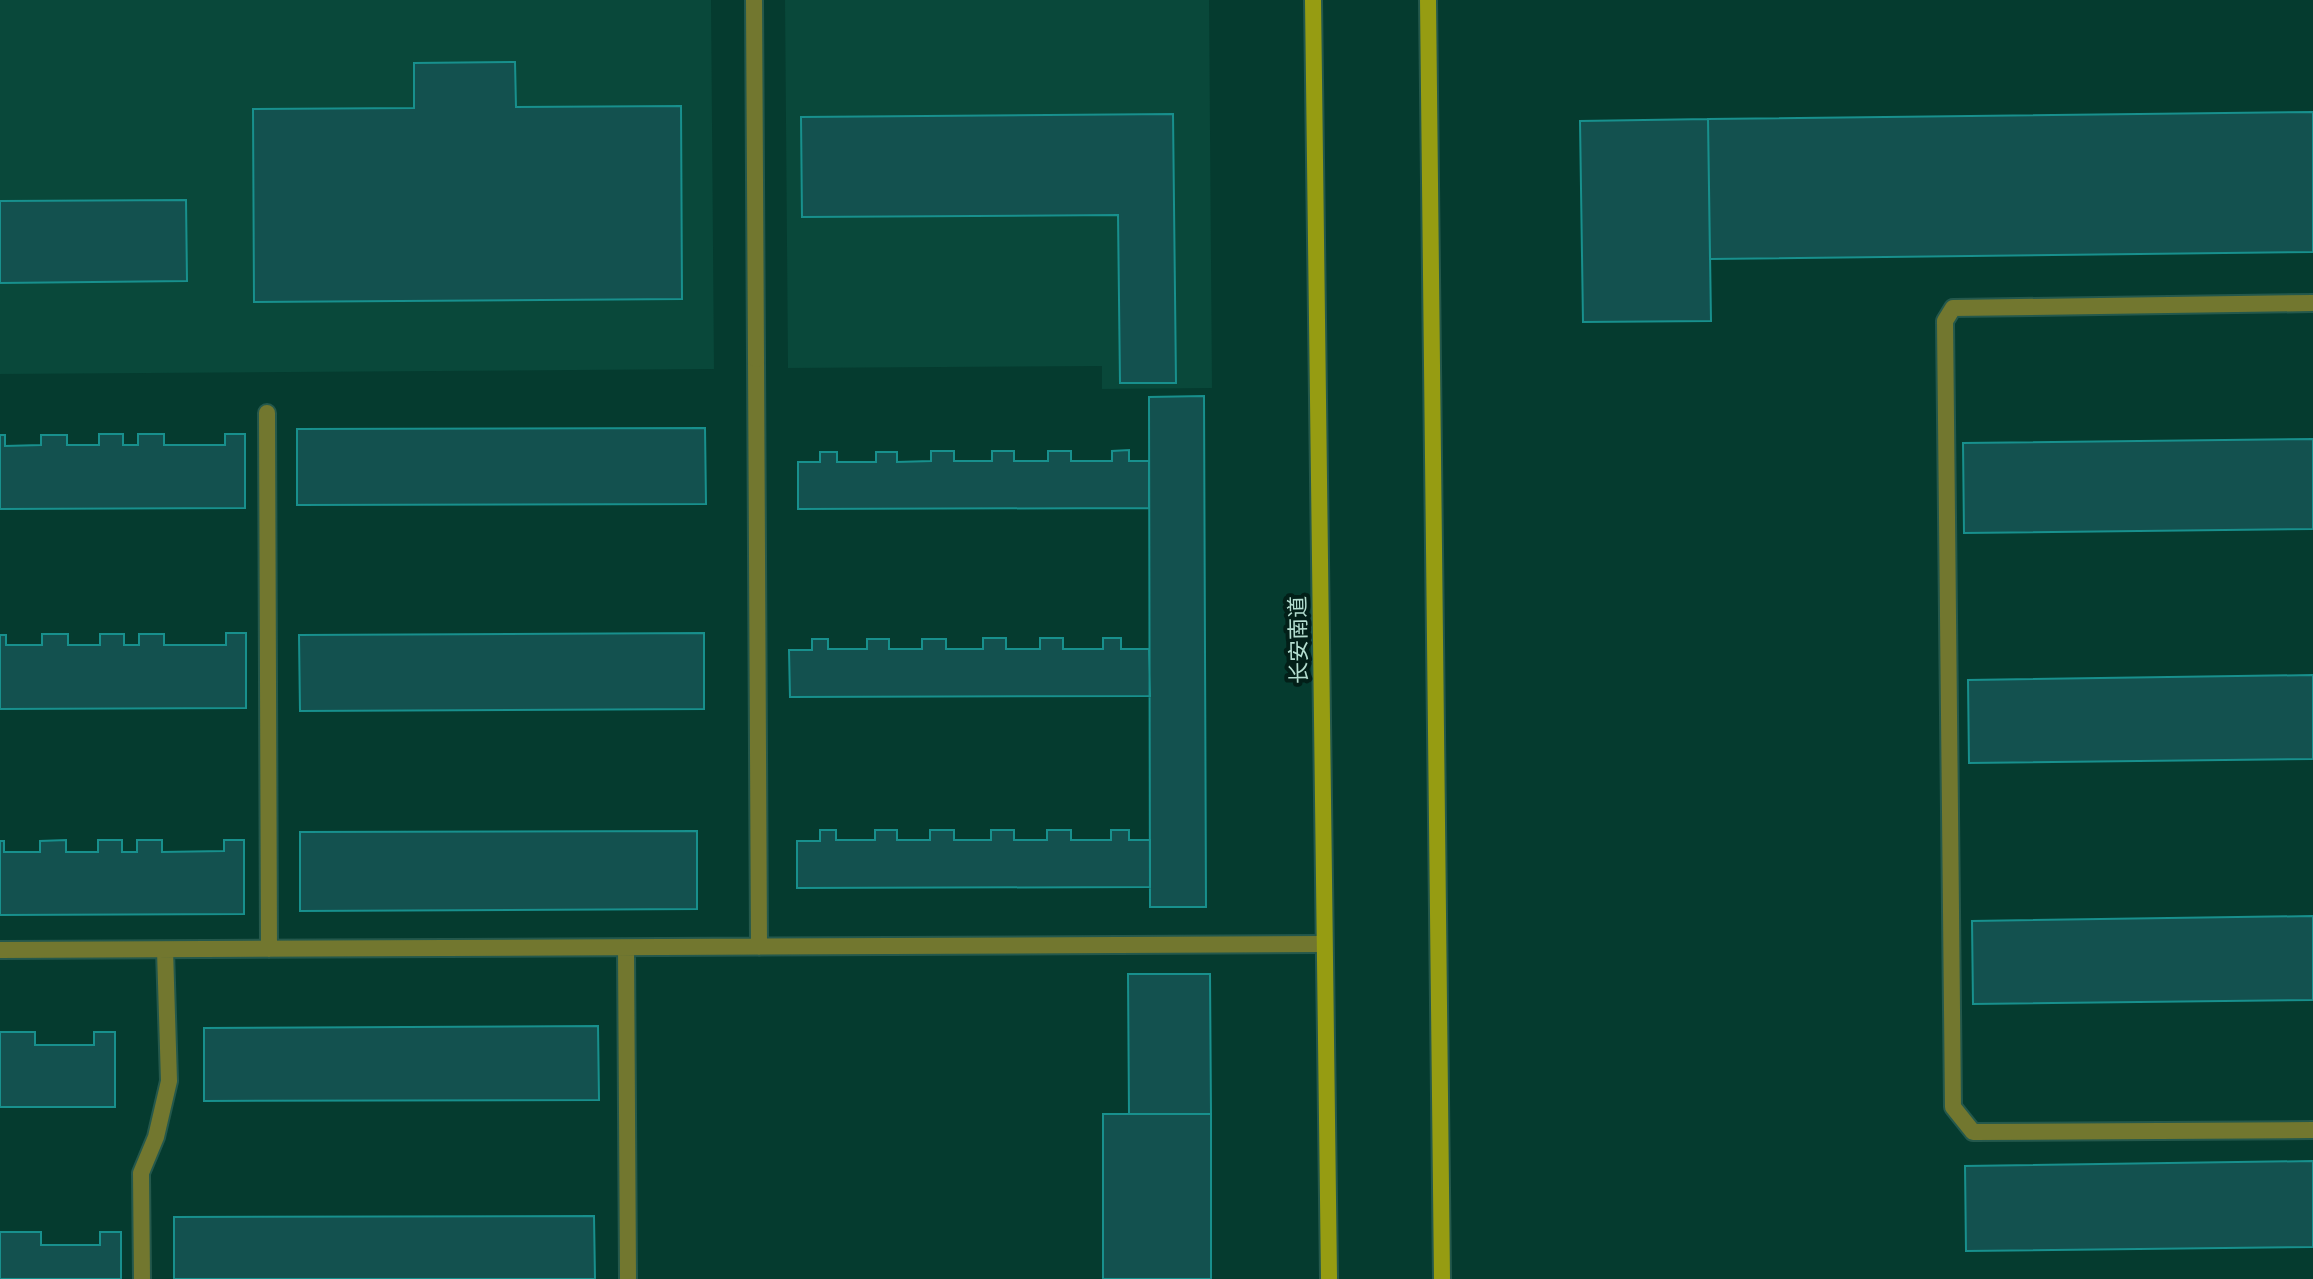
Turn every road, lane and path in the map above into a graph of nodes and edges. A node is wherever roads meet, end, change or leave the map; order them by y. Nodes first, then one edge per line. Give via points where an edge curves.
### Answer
1 (754, 0) edge
2 (1313, 0) edge
3 (1428, 0) edge
4 (2313, 303) edge
5 (267, 413) dead end
6 (1324, 944) junction
7 (759, 947) junction
8 (626, 948) junction
9 (269, 949) junction
10 (0, 950) edge
11 (165, 950) junction
12 (2313, 1130) edge
13 (142, 1279) edge
14 (628, 1279) edge
15 (1329, 1279) edge
16 (1442, 1279) edge

1 - 7 street
2 - 6 main road, 长安南道
3 - 16 main road
4 - 12 street via 1953,308 1945,321 1953,1107 1973,1132
5 - 9 street
6 - 7 street
6 - 15 main road, 长安南道
7 - 8 street
8 - 9 street
8 - 14 street
9 - 11 street
10 - 11 street
11 - 13 street via 169,1081 141,1173

